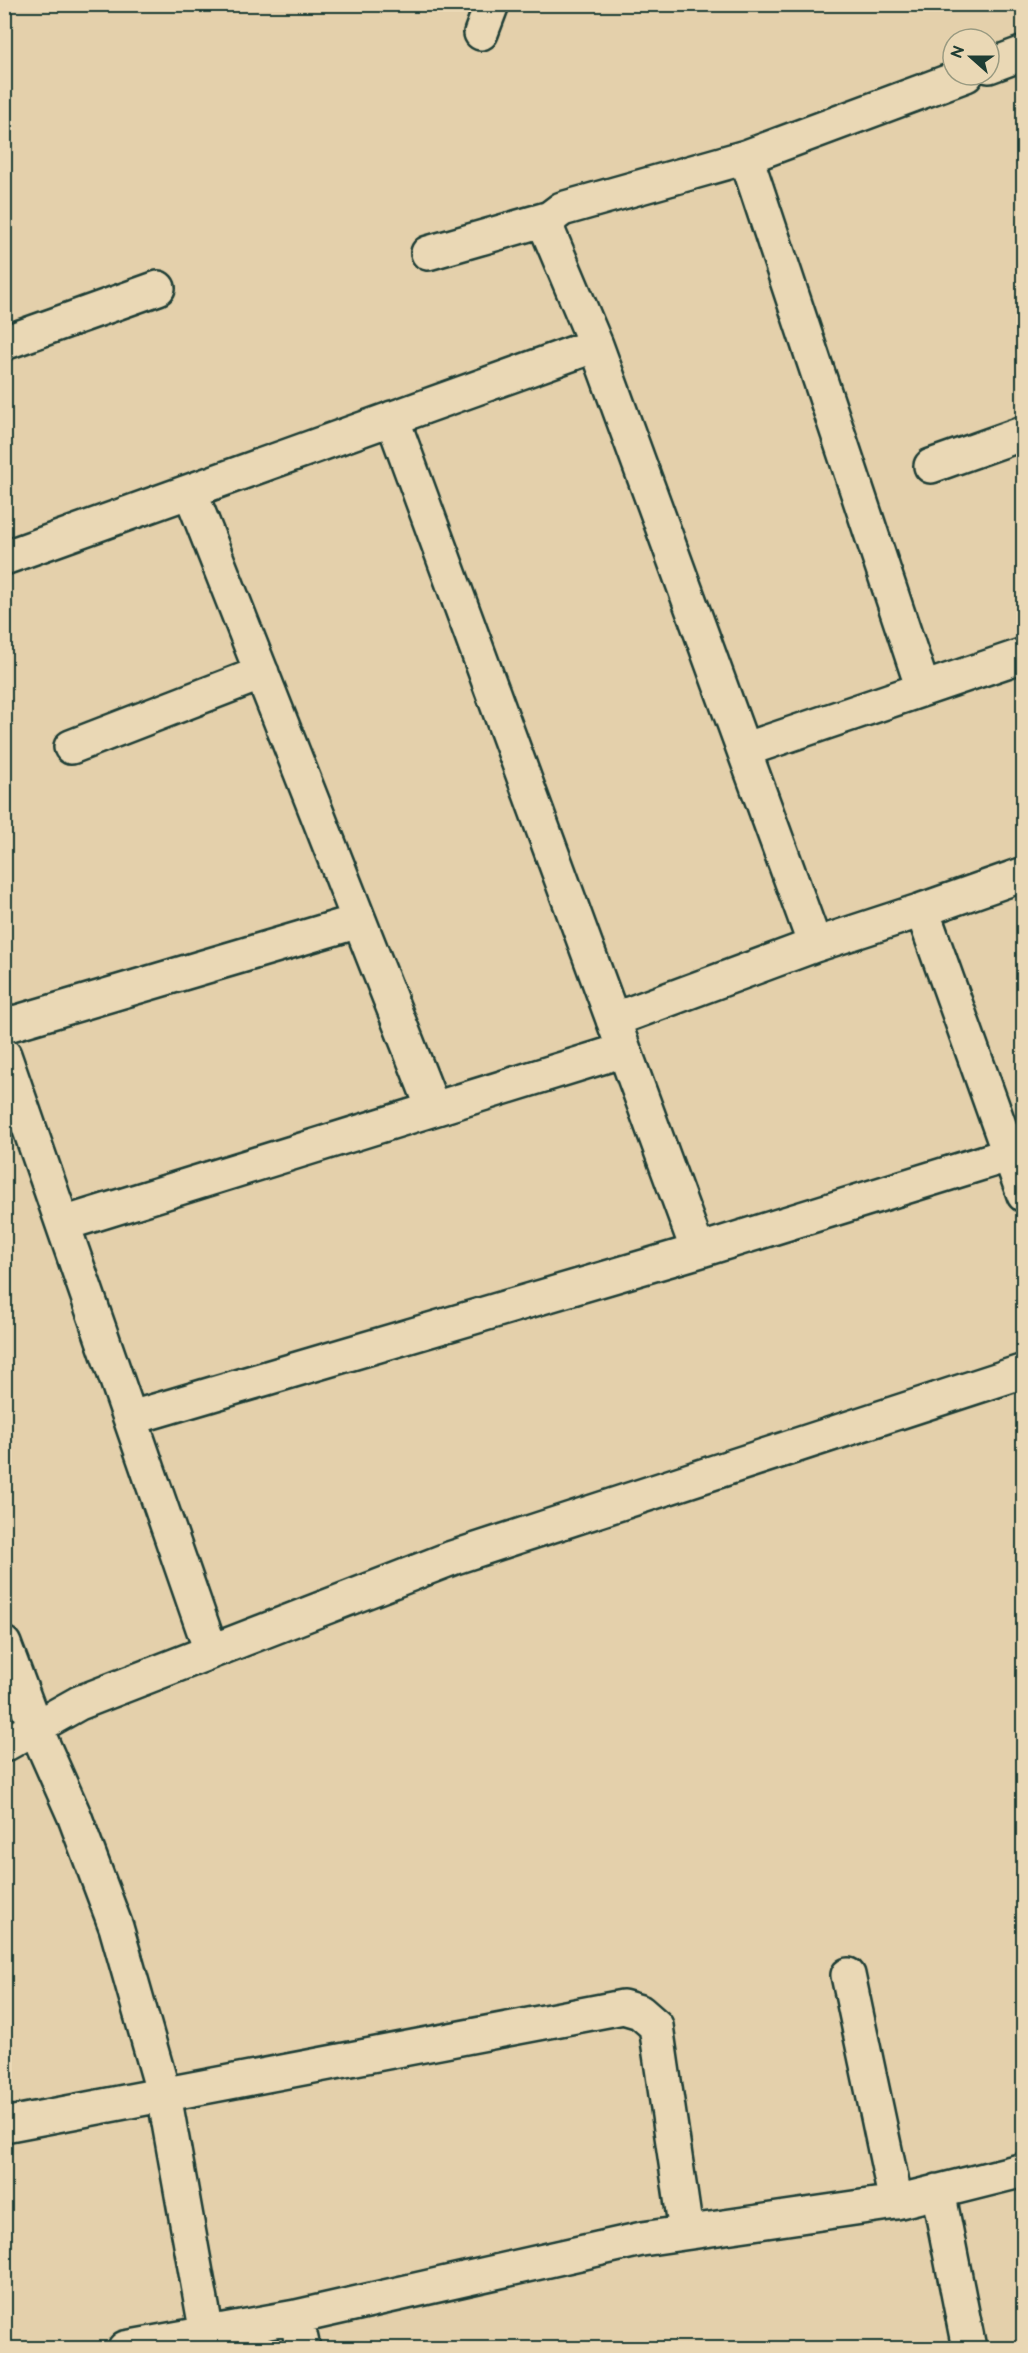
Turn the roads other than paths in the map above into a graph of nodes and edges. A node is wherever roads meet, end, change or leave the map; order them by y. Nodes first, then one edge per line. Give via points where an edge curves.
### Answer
1 (1023, 53) edge
2 (1001, 61) edge
3 (941, 84) edge
4 (746, 158) junction
5 (550, 218) junction
6 (428, 253) dead end
7 (158, 288) dead end
8 (4, 343) edge
9 (596, 345) junction
10 (392, 418) junction
11 (1023, 433) edge
12 (931, 466) dead end
13 (190, 491) junction
14 (4, 558) edge
15 (1023, 654) edge
16 (262, 673) junction
17 (923, 688) junction
18 (70, 747) dead end
19 (744, 750) junction
20 (1023, 874) edge
21 (922, 910) junction
22 (358, 921) junction
23 (815, 945) junction
24 (4, 1026) edge
25 (618, 1035) junction
26 (4, 1055) edge
27 (433, 1108) junction
28 (1008, 1155) junction
29 (1023, 1195) edge
30 (63, 1224) junction
31 (698, 1251) junction
32 (1023, 1371) edge
33 (131, 1418) junction
34 (4, 1644) edge
35 (211, 1651) junction
36 (34, 1727) junction
37 (4, 1745) edge
38 (848, 1975) dead end
39 (164, 2095) junction
40 (4, 2125) edge
41 (1023, 2170) edge
42 (938, 2191) junction
43 (896, 2202) junction
44 (686, 2232) junction
45 (299, 2333) edge
46 (207, 2334) junction
47 (124, 2349) edge
48 (969, 2349) edge

1 - 2 street
3 - 4 street
4 - 5 street via 562,209
4 - 17 street
5 - 6 street
5 - 9 street via 548,231
7 - 8 street
9 - 10 street
9 - 19 street
10 - 13 street
10 - 25 street
11 - 12 street
13 - 14 street
13 - 16 street
15 - 17 street
16 - 18 street
16 - 22 street
17 - 19 street
19 - 23 street
20 - 21 street
21 - 23 street
21 - 28 street
22 - 24 street
22 - 27 street
23 - 25 street
25 - 27 street
25 - 31 street
26 - 30 street
27 - 30 street
28 - 29 street
28 - 31 street
30 - 33 street
31 - 33 street
32 - 35 street via 452,1558
33 - 35 street
34 - 36 street
35 - 36 street via 79,1703
36 - 37 street
36 - 39 street via 74,1815 116,1928
38 - 43 street
39 - 40 street
39 - 44 street via 623,2007 640,2012 656,2026
39 - 46 street
41 - 42 street
42 - 43 street
42 - 48 street
43 - 44 street
44 - 45 street via 642,2239
45 - 46 street
46 - 47 street

